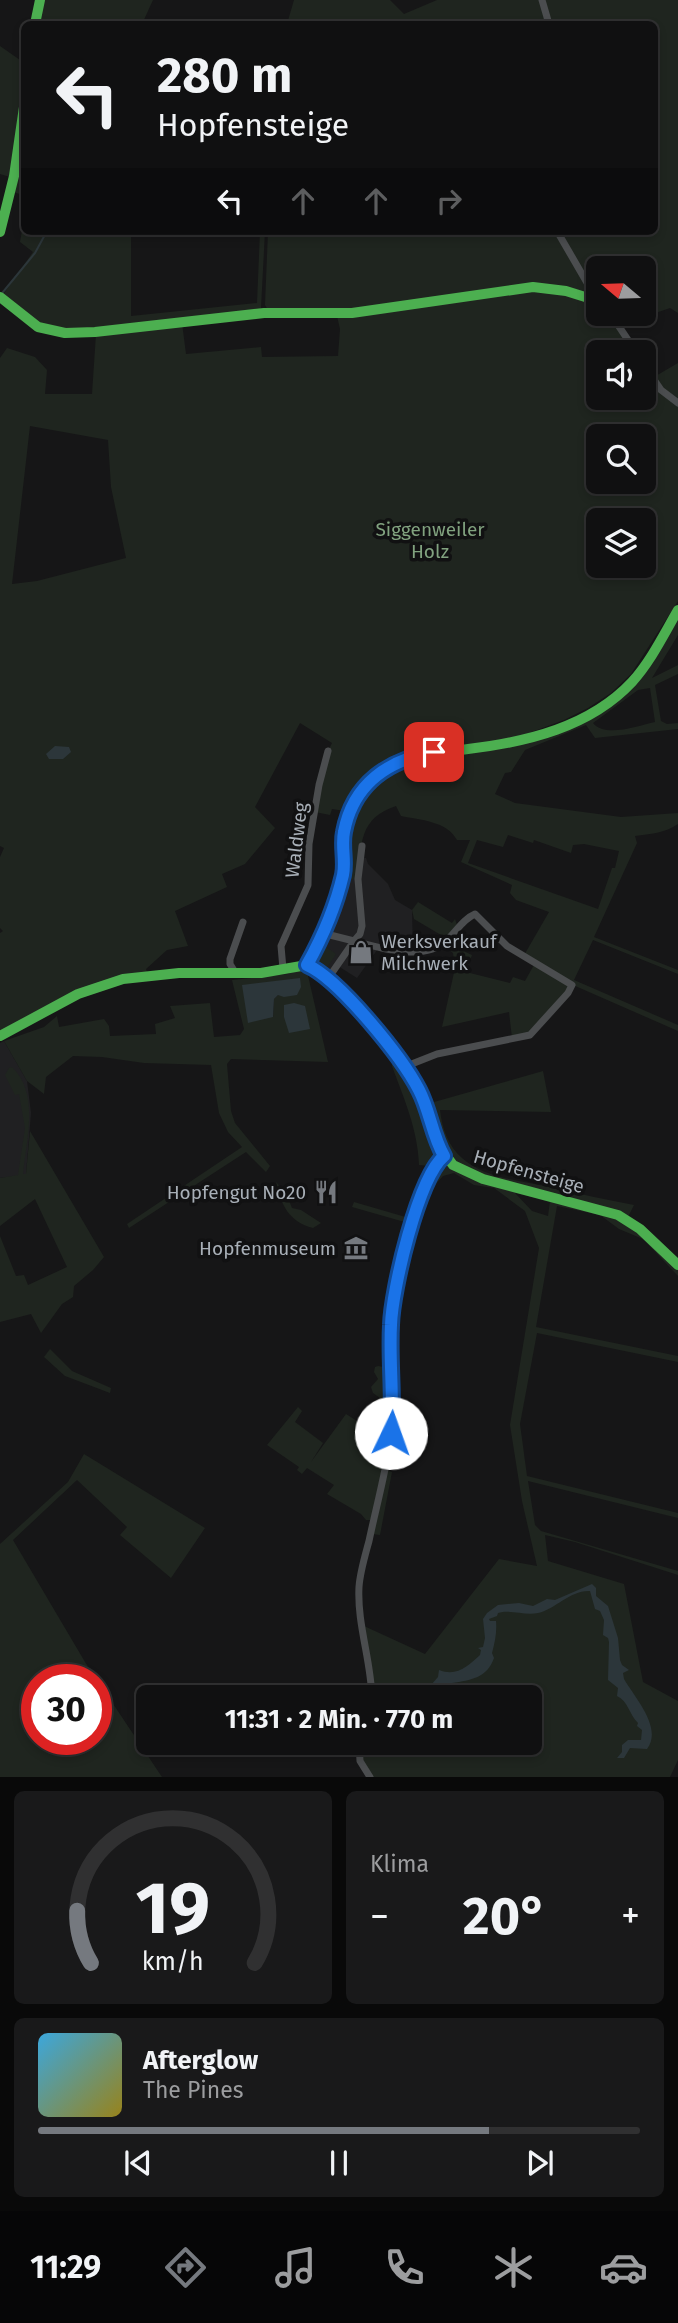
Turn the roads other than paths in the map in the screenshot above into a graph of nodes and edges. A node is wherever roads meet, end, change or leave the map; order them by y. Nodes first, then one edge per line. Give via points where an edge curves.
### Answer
1 (40, 0) edge
2 (542, 0) edge
3 (36, 21) edge
4 (548, 21) edge
5 (21, 128) edge
6 (0, 232) edge
7 (559, 235) edge
8 (586, 281) edge
9 (0, 297) edge
10 (586, 297) edge
11 (656, 382) edge
12 (678, 403) edge
13 (678, 610) edge
14 (328, 751) dead end
15 (362, 846) dead end
16 (243, 922) dead end
17 (322, 933) junction
18 (354, 941) junction
19 (307, 965) junction
20 (283, 969) junction
21 (235, 972) junction
22 (327, 980) junction
23 (0, 1036) edge
24 (404, 1067) junction
25 (444, 1156) junction
26 (678, 1265) edge
27 (371, 1685) edge
28 (359, 1755) edge
29 (370, 1777) edge

1 - 3 street
2 - 4 street
5 - 6 street
7 - 8 street
9 - 10 street via 38,327 65,333 264,313 352,313 533,287
11 - 12 street
13 - 17 street via 636,677 598,709 539,735 507,744 418,755 377,775 362,790 349,815 343,838 344,873
14 - 20 street, Waldweg via 309,844 308,885 281,946
15 - 18 street via 358,879 362,926
16 - 21 street via 230,960
17 - 18 street
17 - 19 street
18 - 22 street
18 - 24 street via 395,952 433,948 446,942 475,914 516,953 572,985 530,1035 437,1054
19 - 20 street
19 - 22 street, Hopfensteige
20 - 21 street
21 - 23 street via 166,973 108,983
22 - 24 street, Hopfensteige via 360,1010
24 - 25 street, Hopfensteige via 419,1091
25 - 26 street, Hopfensteige via 475,1177 618,1215
25 - 27 street via 419,1204 390,1328 391,1433 359,1586
28 - 29 street

